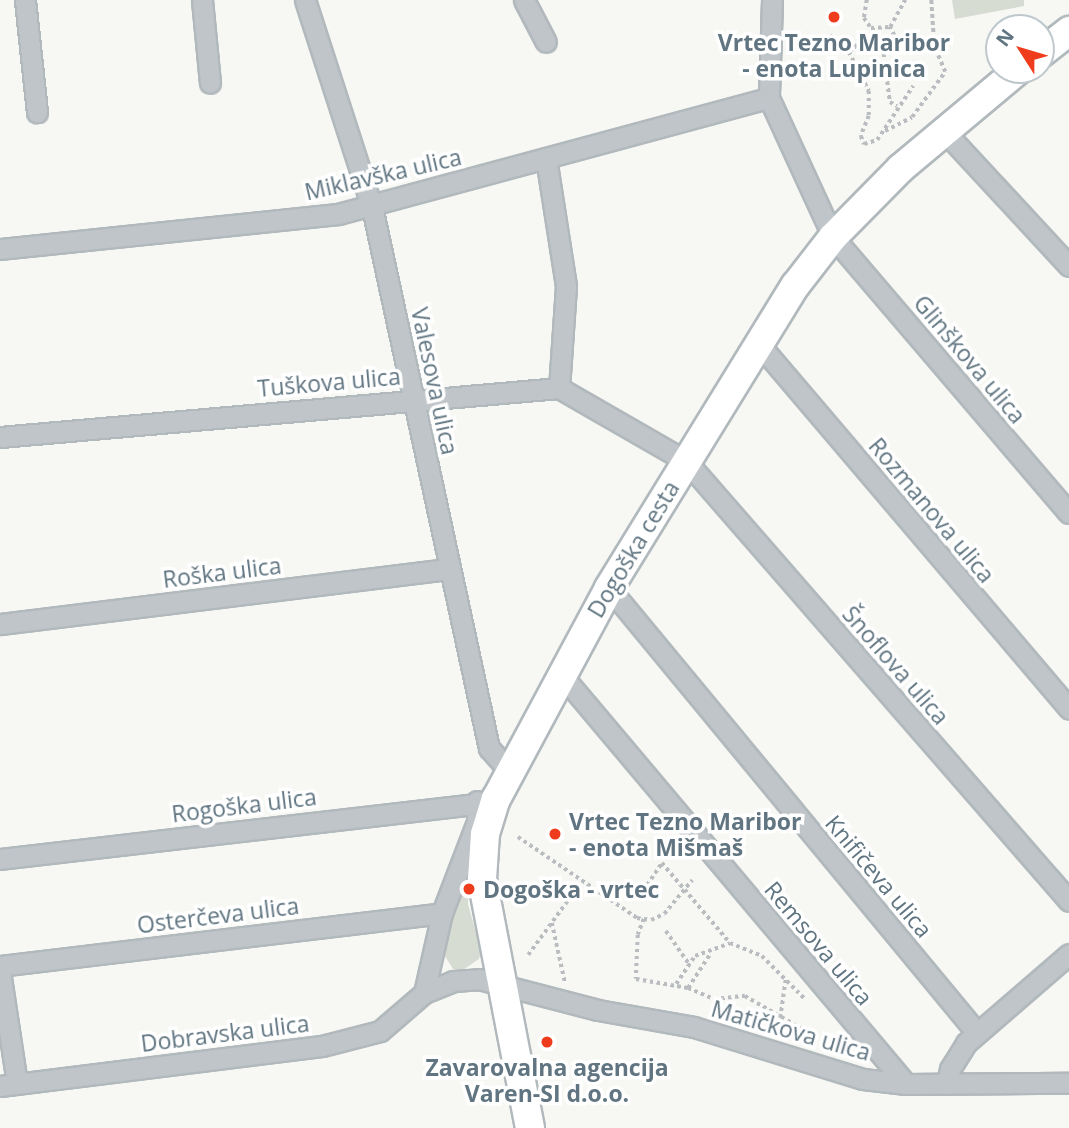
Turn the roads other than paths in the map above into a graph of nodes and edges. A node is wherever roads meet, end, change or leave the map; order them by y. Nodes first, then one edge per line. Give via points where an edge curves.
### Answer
1 (25, 0) edge
2 (202, 0) edge
3 (305, 0) edge
4 (524, 0) edge
5 (772, 0) edge
6 (546, 42) dead end
7 (210, 83) dead end
8 (1001, 84) edge
9 (769, 99) junction
10 (37, 112) dead end
11 (944, 131) junction
12 (546, 158) junction
13 (372, 207) junction
14 (833, 237) junction
15 (0, 249) edge
16 (1069, 266) edge
17 (758, 342) junction
18 (559, 388) junction
19 (415, 399) junction
20 (0, 437) edge
21 (685, 461) junction
22 (1069, 513) edge
23 (449, 569) junction
24 (609, 588) junction
25 (0, 624) edge
26 (560, 673) junction
27 (1069, 709) edge
28 (509, 771) junction
29 (486, 802) junction
30 (0, 859) edge
31 (1069, 901) edge
32 (442, 913) junction
33 (1069, 954) edge
34 (0, 968) edge
35 (503, 987) junction
36 (424, 993) junction
37 (977, 1033) junction
38 (1069, 1083) edge
39 (906, 1084) junction
40 (947, 1084) junction
41 (9, 1085) edge
42 (530, 1128) edge

1 - 10 street
2 - 7 street
3 - 13 street, Valesova ulica
4 - 6 street
5 - 9 street
8 - 11 street, Dogoška cesta
9 - 12 street, Miklavška ulica
9 - 14 street, Glinškova ulica
11 - 14 street, Dogoška cesta
11 - 16 street
12 - 13 street, Miklavška ulica
12 - 18 street via 566,286
13 - 15 street, Miklavška ulica via 326,216
13 - 19 street, Valesova ulica
14 - 17 street, Dogoška cesta
14 - 22 street, Glinškova ulica
17 - 21 street, Dogoška cesta
17 - 27 street, Rozmanova ulica
18 - 19 street, Tuškova ulica
18 - 21 street
19 - 20 street, Tuškova ulica
19 - 23 street, Valesova ulica
21 - 24 street, Dogoška cesta
21 - 31 street, Šnoflova ulica
23 - 25 street, Roška ulica
23 - 28 street, Valesova ulica via 489,748
24 - 26 street, Dogoška cesta
24 - 37 street, Knifičeva ulica
26 - 28 street, Dogoška cesta
26 - 39 street, Remsova ulica
28 - 29 street, Dogoška cesta
29 - 30 street, Rogoška ulica
29 - 32 street
29 - 35 street, Dogoška cesta via 482,879
32 - 34 street, Osterčeva ulica
32 - 36 street
33 - 37 street
34 - 41 street, Dobravska ulica
35 - 36 street, Dobravska ulica via 479,979 453,981
35 - 39 street, Matičkova ulica via 694,1027 813,1067
35 - 42 street, Dogoška cesta
36 - 41 street, Dobravska ulica via 380,1031 353,1040
37 - 40 street via 957,1054
38 - 40 street, Matičkova ulica
39 - 40 street, Matičkova ulica

